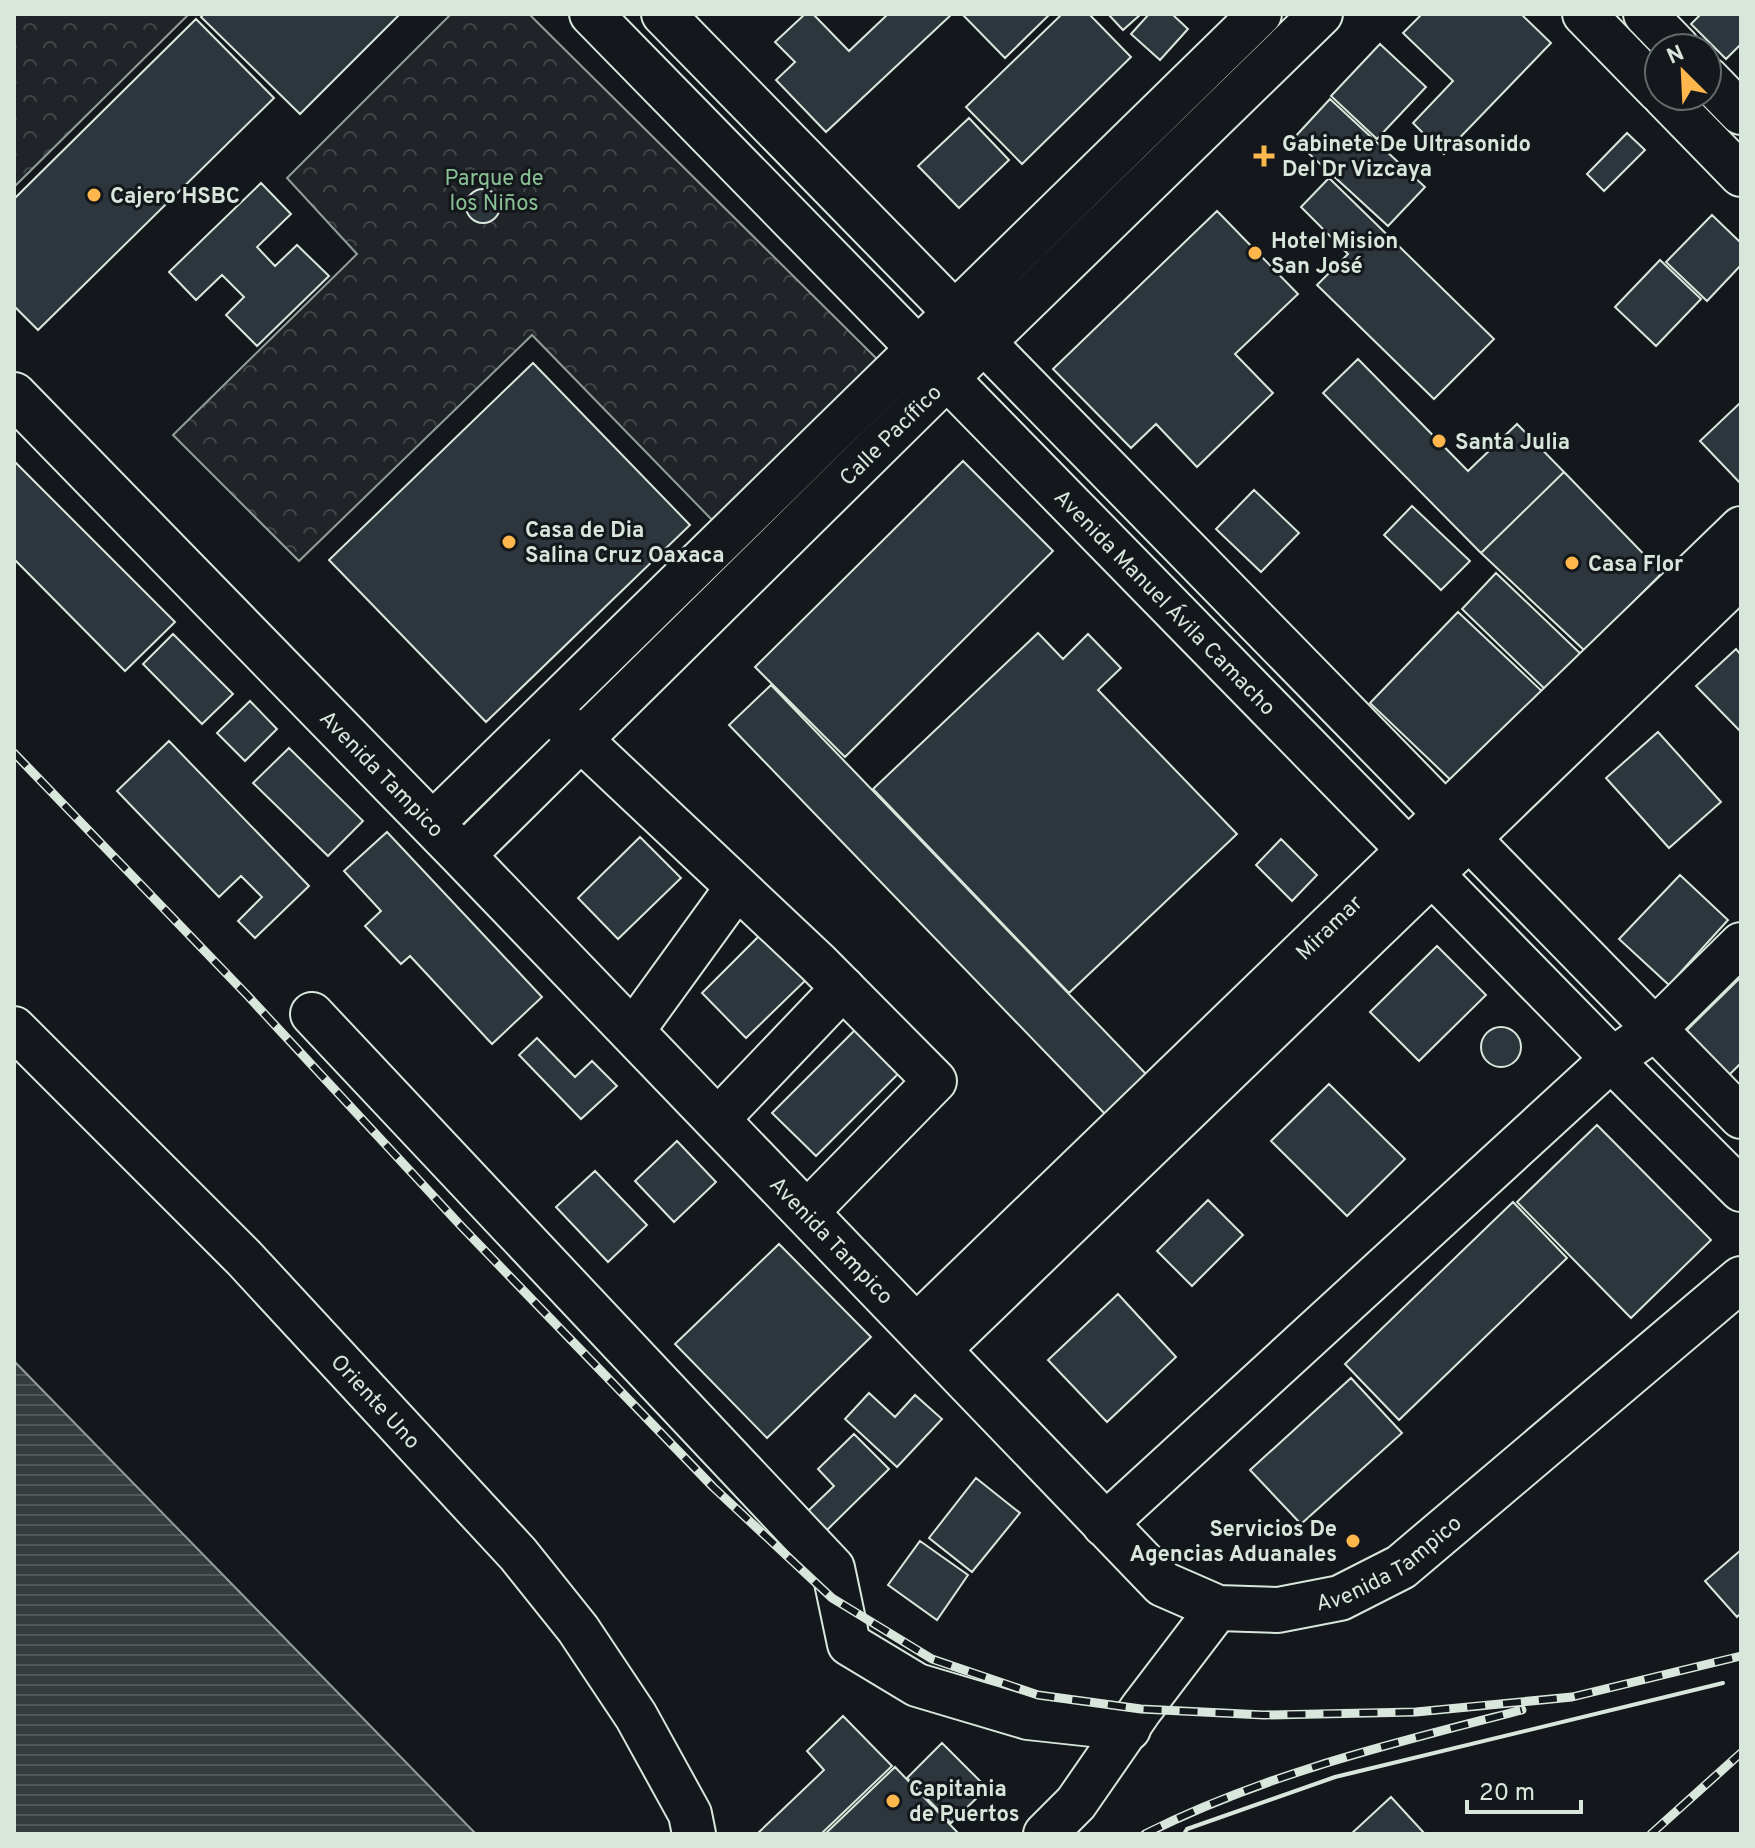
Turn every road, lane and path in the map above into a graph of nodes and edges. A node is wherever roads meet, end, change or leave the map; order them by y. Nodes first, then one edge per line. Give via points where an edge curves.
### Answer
1 (591, 14) edge
2 (663, 14) edge
3 (1260, 14) edge
4 (1321, 14) edge
5 (1584, 14) edge
6 (1645, 14) edge
7 (1662, 32) edge
8 (1643, 75) edge
9 (1723, 94) edge
10 (1680, 112) edge
11 (1741, 113) edge
12 (1741, 175) edge
13 (954, 312) junction
14 (984, 342) junction
15 (933, 364) junction
16 (14, 395) edge
17 (1741, 528) edge
18 (1741, 576) edge
19 (550, 711) junction
20 (580, 741) junction
21 (432, 824) junction
22 (1457, 826) junction
23 (463, 856) junction
24 (1420, 862) junction
25 (737, 887) junction
26 (1741, 944) edge
27 (843, 988) junction
28 (312, 1014) dead end
29 (14, 1028) edge
30 (1655, 1029) junction
31 (632, 1032) junction
32 (1611, 1060) junction
33 (1737, 1104) edge
34 (717, 1120) junction
35 (1741, 1190) edge
36 (806, 1213) junction
37 (1741, 1279) edge
38 (928, 1338) junction
39 (1104, 1525) junction
40 (1218, 1608) junction
41 (1129, 1729) junction
42 (692, 1824) edge
43 (1045, 1834) edge

1 - 15 street, Avenida Manuel Ávila Camacho
2 - 13 street
3 - 13 street, Calle Pacífico
4 - 14 street, Calle Pacífico
5 - 8 street
6 - 7 street
9 - 11 street
10 - 12 street
13 - 14 street
13 - 15 street, Calle Pacífico
14 - 15 street, Calle Pacífico
14 - 22 street
15 - 19 street, Calle Pacífico
15 - 20 street, Calle Pacífico
15 - 24 street, Avenida Manuel Ávila Camacho
16 - 21 main road, Avenida Tampico
17 - 22 street, Miramar
18 - 22 street, Miramar
19 - 20 street
19 - 21 street, Calle Pacífico
20 - 23 street, Calle Pacífico
20 - 25 street
21 - 23 main road, Avenida Tampico
22 - 24 street, Miramar
22 - 30 street
23 - 31 main road, Avenida Tampico
24 - 32 street, Avenida Manuel Ávila Camacho
24 - 38 street, Miramar
25 - 27 street
25 - 31 street
26 - 30 street
27 - 34 street
27 - 36 street via 935,1081
28 - 41 street via 833,1568 849,1644 917,1685 1028,1718
29 - 42 street, Oriente Uno via 244,1258 518,1554 578,1629 636,1716
30 - 32 street
30 - 33 street
31 - 34 main road, Avenida Tampico
32 - 35 street, Avenida Manuel Ávila Camacho
32 - 39 street
34 - 36 main road, Avenida Tampico
36 - 38 main road, Avenida Tampico
37 - 40 main road, Avenida Tampico via 1401,1567 1340,1598 1278,1610
38 - 39 main road, Avenida Tampico
39 - 40 main road, Avenida Tampico via 1163,1584
40 - 41 street
41 - 43 street via 1076,1803

